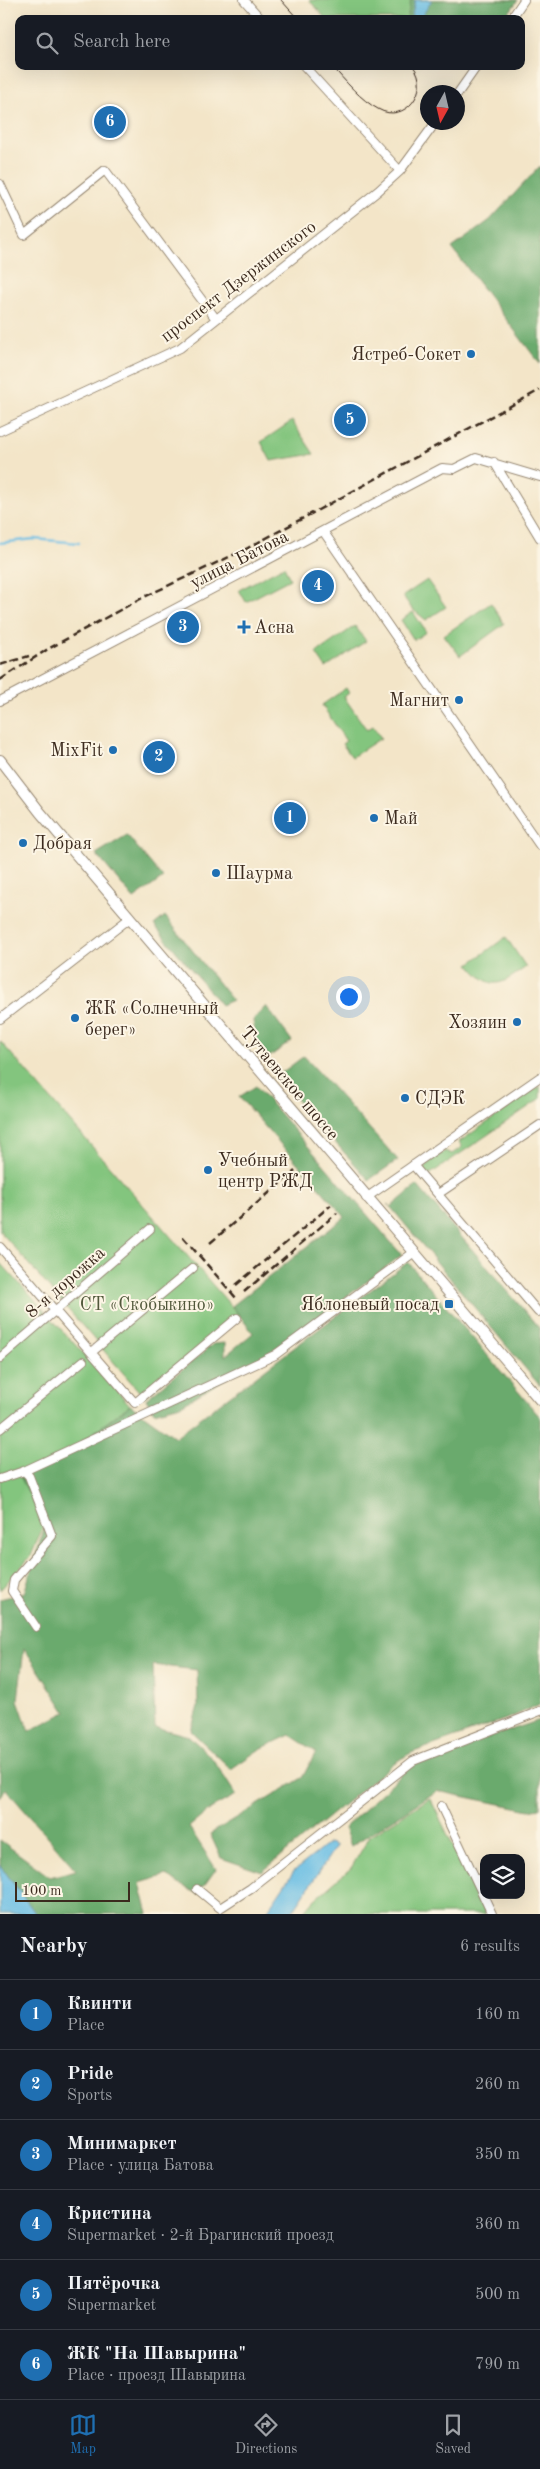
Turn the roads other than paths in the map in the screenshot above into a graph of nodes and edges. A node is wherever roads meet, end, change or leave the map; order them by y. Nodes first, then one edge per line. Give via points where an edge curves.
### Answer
1 (244, 0) edge
2 (524, 0) edge
3 (257, 15) edge
4 (514, 15) edge
5 (308, 70) edge
6 (473, 70) edge
7 (463, 85) edge
8 (430, 130) edge
9 (400, 171) junction
10 (0, 184) edge
11 (216, 319) junction
12 (0, 432) edge
13 (494, 462) junction
14 (540, 477) edge
15 (323, 532) junction
16 (540, 538) edge
17 (0, 701) edge
18 (0, 760) edge
19 (540, 846) edge
20 (130, 918) junction
21 (0, 1019) edge
22 (540, 1077) edge
23 (540, 1125) edge
24 (413, 1164) junction
25 (438, 1194) junction
26 (366, 1198) junction
27 (150, 1229) dead end
28 (0, 1247) edge
29 (414, 1253) junction
30 (194, 1268) dead end
31 (56, 1310) junction
32 (538, 1312) dead end
33 (236, 1318) dead end
34 (92, 1352) junction
35 (0, 1358) edge
36 (84, 1361) dead end
37 (540, 1400) edge
38 (0, 1429) edge
39 (24, 1471) junction
40 (0, 1479) edge
41 (36, 1627) dead end
42 (540, 1710) edge
43 (441, 1806) dead end
44 (197, 1889) dead end
45 (492, 1914) edge

1 - 3 street
2 - 4 street
5 - 9 street
6 - 7 street
8 - 9 street, проспект Дзержинского
9 - 11 street, проспект Дзержинского via 378,192
10 - 11 street via 24,235 105,170
11 - 12 street, проспект Дзержинского via 180,348
13 - 14 street, улица Батова
13 - 15 street, улица Батова via 476,458 454,470 442,468
13 - 16 street
15 - 17 street, улица Батова
15 - 19 street
18 - 20 main road, Тутаевское шоссе
20 - 21 street
20 - 26 main road, Тутаевское шоссе
22 - 24 street
23 - 25 street
24 - 25 street
24 - 26 street
25 - 32 street
26 - 29 main road, Тутаевское шоссе
27 - 31 street, 8-я дорожка
28 - 31 street
29 - 37 main road, Тутаевское шоссе
29 - 39 street via 275,1355
30 - 34 street
31 - 34 street
31 - 35 street, 8-я дорожка
33 - 34 street via 135,1403
36 - 38 street
39 - 40 street
39 - 41 street via 29,1476 52,1536 14,1580 12,1591
42 - 44 street via 413,1761 251,1888 220,1908
43 - 45 street

